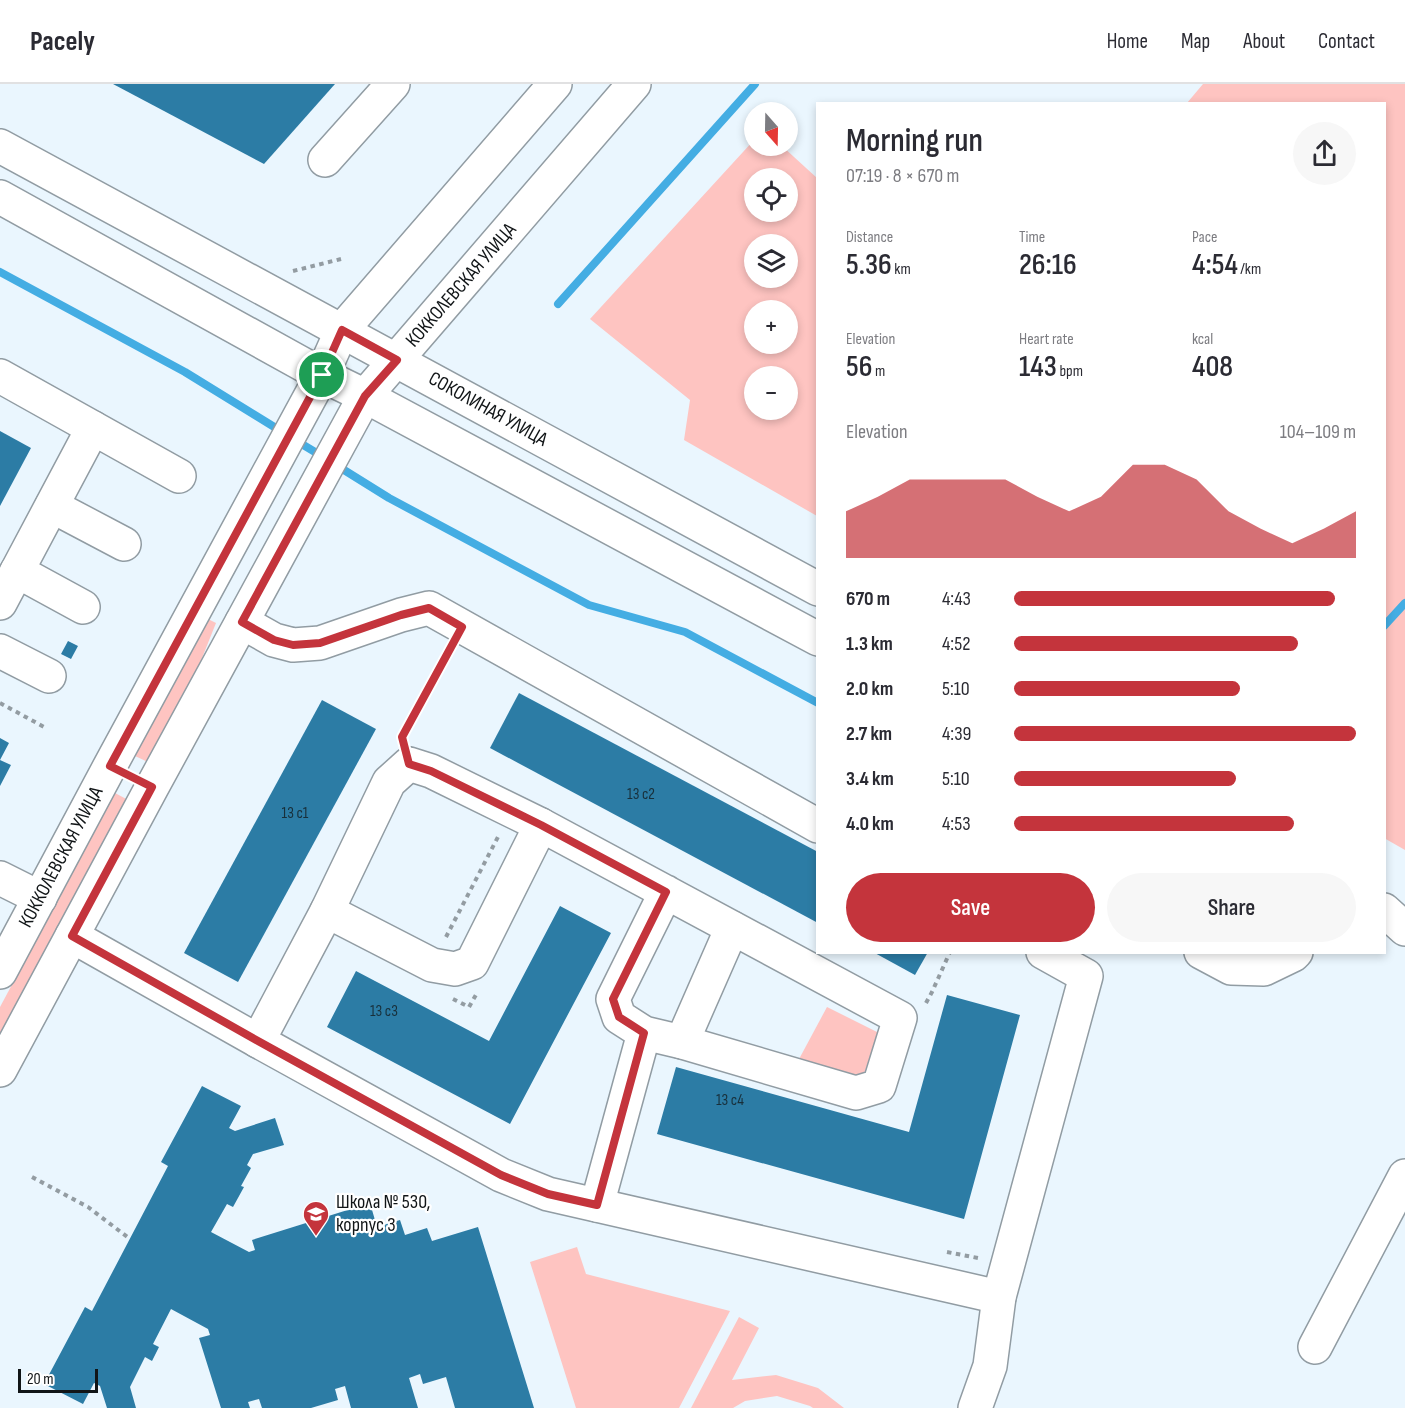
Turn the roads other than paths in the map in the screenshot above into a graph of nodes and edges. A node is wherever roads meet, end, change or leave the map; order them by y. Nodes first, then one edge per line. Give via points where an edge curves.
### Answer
1 (393, 84) edge
2 (555, 84) edge
3 (634, 84) edge
4 (0, 146) edge
5 (325, 160) dead end
6 (0, 197) edge
7 (342, 330) junction
8 (397, 360) junction
9 (322, 375) junction
10 (0, 376) edge
11 (365, 396) junction
12 (93, 428) junction
13 (179, 476) dead end
14 (52, 506) junction
15 (124, 544) dead end
16 (17, 571) junction
17 (816, 588) edge
18 (0, 603) edge
19 (83, 607) dead end
20 (242, 622) junction
21 (816, 638) edge
22 (0, 651) edge
23 (49, 676) dead end
24 (110, 766) junction
25 (152, 787) junction
26 (541, 825) junction
27 (816, 825) edge
28 (0, 878) edge
29 (666, 892) junction
30 (40, 898) junction
31 (327, 911) junction
32 (1386, 912) edge
33 (732, 928) junction
34 (1405, 929) edge
35 (72, 936) junction
36 (1047, 954) edge
37 (1205, 954) edge
38 (1294, 954) edge
39 (0, 972) edge
40 (644, 1033) junction
41 (258, 1041) junction
42 (682, 1042) junction
43 (0, 1070) edge
44 (1405, 1176) edge
45 (597, 1205) junction
46 (999, 1297) junction
47 (1315, 1347) dead end
48 (975, 1408) edge

1 - 5 street
2 - 7 street, КОККОЛЕВСКАЯ УЛИЦА
3 - 8 street, КОККОЛЕВСКАЯ УЛИЦА
4 - 7 street, СОКОЛИНАЯ УЛИЦА
6 - 9 street
7 - 8 street, СОКОЛИНАЯ УЛИЦА
7 - 9 street, КОККОЛЕВСКАЯ УЛИЦА
8 - 11 street, КОККОЛЕВСКАЯ УЛИЦА
8 - 17 street, СОКОЛИНАЯ УЛИЦА
9 - 11 street
9 - 24 street, КОККОЛЕВСКАЯ УЛИЦА
10 - 12 street
11 - 20 street, КОККОЛЕВСКАЯ УЛИЦА
11 - 21 street
12 - 13 street
12 - 14 street
14 - 15 street
14 - 16 street
16 - 18 street
16 - 19 street
20 - 25 street, КОККОЛЕВСКАЯ УЛИЦА
20 - 27 street via 274,640 293,645 320,643 429,608
22 - 23 street
24 - 25 street
24 - 30 street, КОККОЛЕВСКАЯ УЛИЦА
25 - 35 street, КОККОЛЕВСКАЯ УЛИЦА
26 - 29 street
26 - 31 street via 472,963 455,969 432,965
26 - 31 street via 409,764 389,782
28 - 30 street
29 - 33 street
29 - 40 street via 613,999 619,1017
30 - 39 street, КОККОЛЕВСКАЯ УЛИЦА
31 - 41 street
32 - 34 street
33 - 42 street
33 - 42 street via 900,1018 879,1086 856,1093
35 - 41 street
35 - 43 street, КОККОЛЕВСКАЯ УЛИЦА
36 - 46 street via 1086,976
37 - 38 street via 1231,968 1264,969
40 - 42 street
40 - 45 street
41 - 45 street via 501,1175 548,1194
44 - 47 street
45 - 46 street
46 - 48 street via 990,1366

